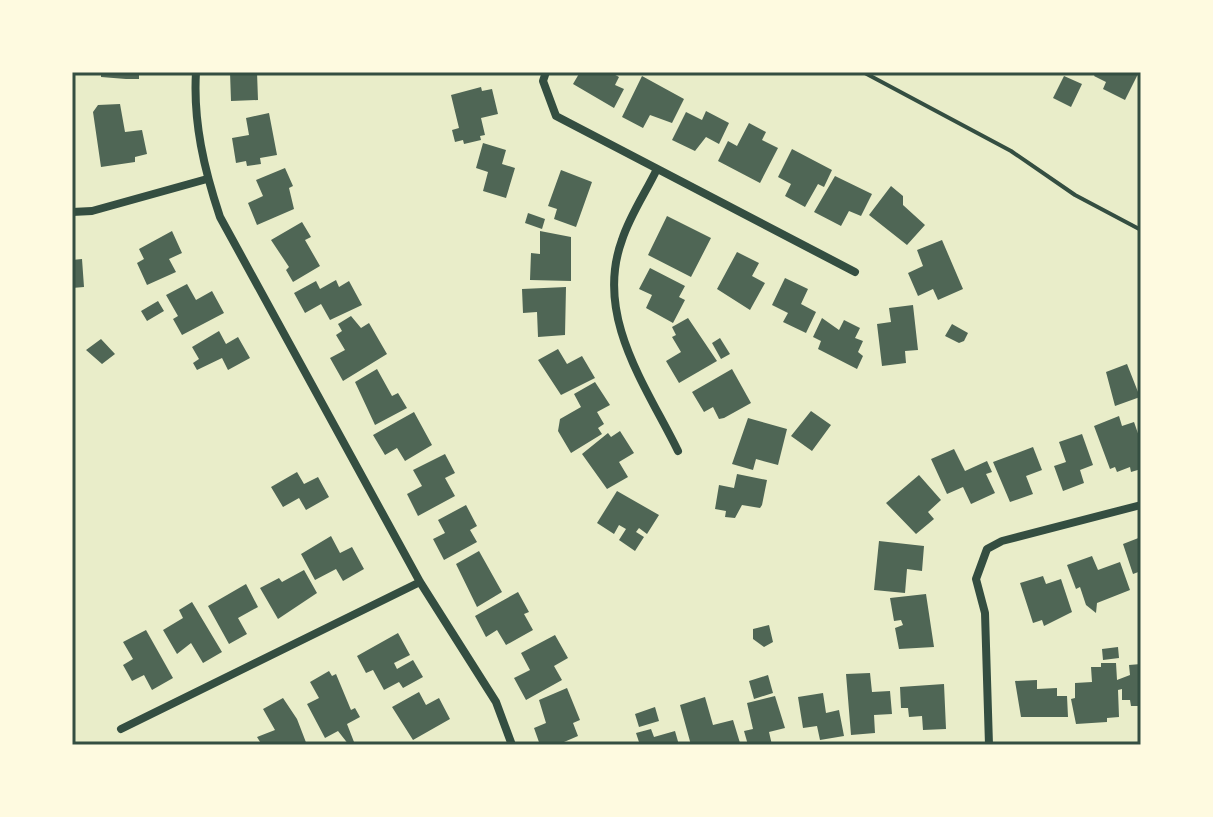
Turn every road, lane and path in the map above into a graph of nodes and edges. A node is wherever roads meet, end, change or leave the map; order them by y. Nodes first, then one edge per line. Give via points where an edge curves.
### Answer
1 (196, 72) edge
2 (546, 72) edge
3 (863, 72) edge
4 (657, 169) junction
5 (207, 179) junction
6 (72, 212) edge
7 (1141, 230) edge
8 (855, 272) dead end
9 (678, 451) dead end
10 (1141, 505) edge
11 (420, 582) junction
12 (121, 729) dead end
13 (512, 745) edge
14 (989, 745) edge

1 - 5 street via 194,108
2 - 4 street via 543,81 556,116
3 - 7 path via 1011,151 1075,195
4 - 8 street
4 - 9 street via 621,241 613,295 617,327
5 - 6 street
5 - 11 street via 220,217
10 - 14 street via 987,549 976,579 985,613
11 - 12 street
11 - 13 street via 496,702

